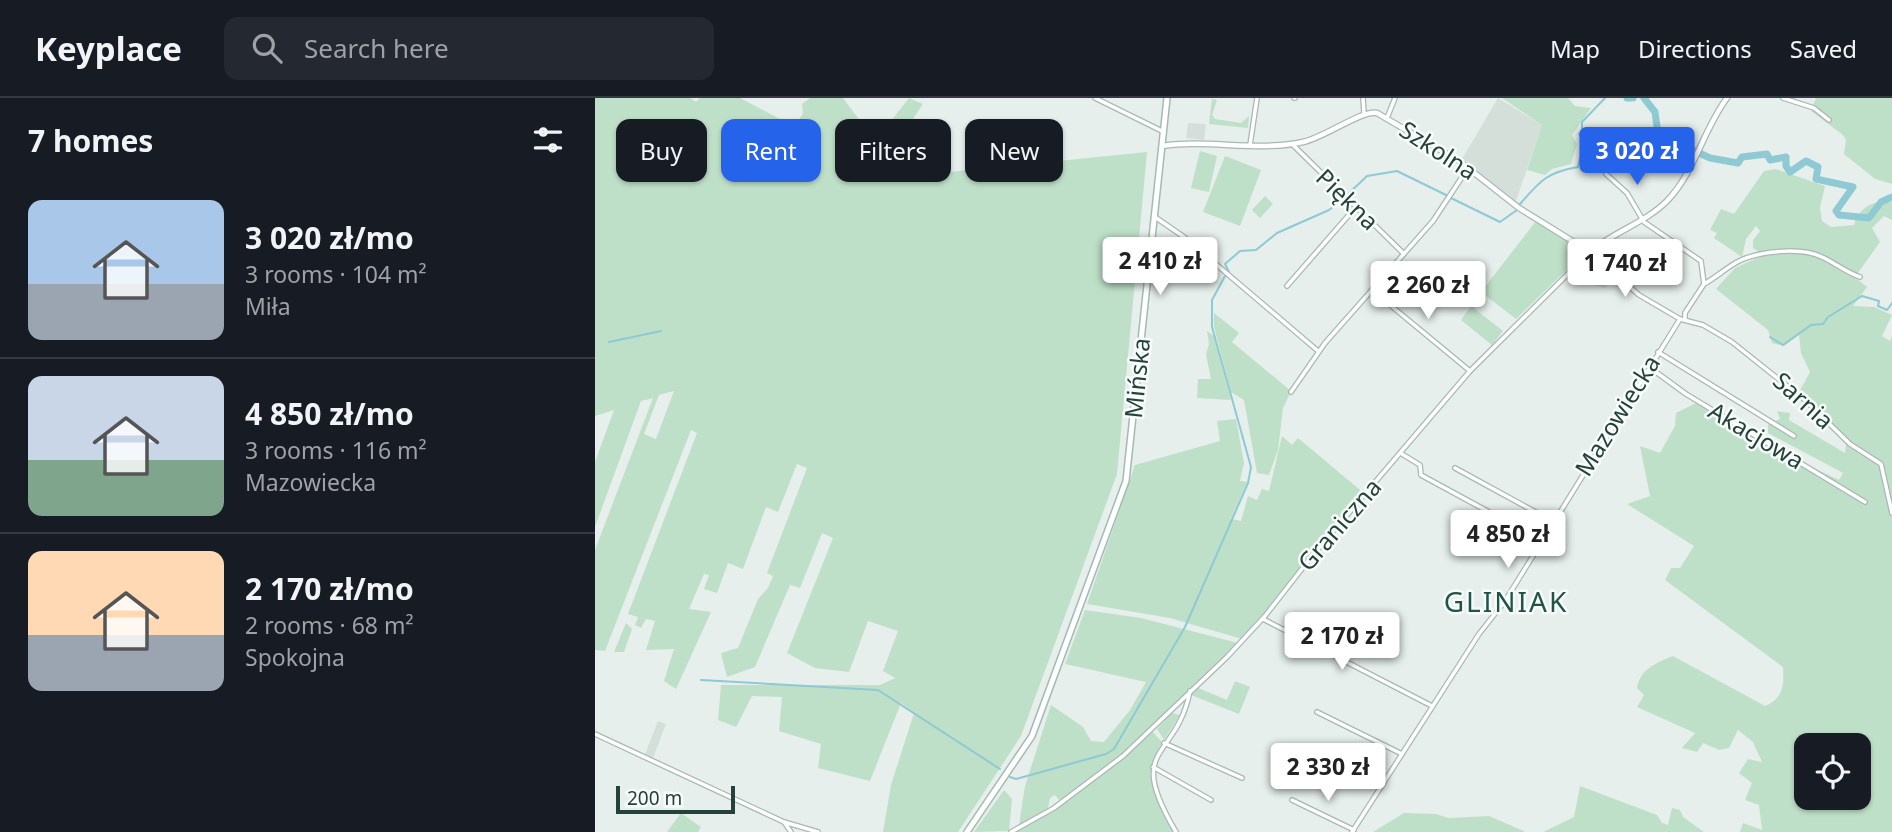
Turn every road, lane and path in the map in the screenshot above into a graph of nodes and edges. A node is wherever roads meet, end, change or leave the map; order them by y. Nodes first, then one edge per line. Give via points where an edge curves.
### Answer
1 (1095, 98) edge
2 (1167, 98) edge
3 (1257, 98) edge
4 (1363, 98) edge
5 (1395, 98) edge
6 (1727, 98) edge
7 (1783, 98) edge
8 (1364, 113) junction
9 (1387, 118) junction
10 (1829, 120) dead end
11 (1164, 132) junction
12 (1292, 144) junction
13 (1250, 145) junction
14 (1162, 146) junction
15 (1468, 168) junction
16 (1606, 174) dead end
17 (1355, 208) junction
18 (1155, 217) junction
19 (1643, 219) junction
20 (1590, 252) junction
21 (1404, 254) junction
22 (1860, 277) dead end
23 (1704, 284) junction
24 (1287, 286) dead end
25 (1372, 289) junction
26 (1682, 318) junction
27 (1318, 351) junction
28 (1658, 352) junction
29 (1649, 367) junction
30 (1470, 371) junction
31 (1291, 392) dead end
32 (1794, 436) dead end
33 (1402, 454) junction
34 (1455, 468) dead end
35 (1865, 502) dead end
36 (1489, 512) dead end
37 (1892, 513) edge
38 (1552, 521) junction
39 (1263, 618) junction
40 (1190, 691) junction
41 (1432, 706) junction
42 (1317, 712) dead end
43 (595, 734) edge
44 (1164, 743) junction
45 (1402, 754) junction
46 (1153, 767) junction
47 (1242, 778) dead end
48 (1211, 800) dead end
49 (1292, 800) dead end
50 (784, 822) junction
51 (1353, 831) edge
52 (791, 832) edge
53 (818, 832) edge
54 (967, 832) edge
55 (1011, 832) edge
56 (1176, 832) edge

1 - 11 street
2 - 11 main road, Mińska
3 - 13 street
4 - 8 street
5 - 9 street
6 - 19 street via 1670,197
7 - 10 street via 1814,108
8 - 9 street, Szkolna
8 - 12 street via 1337,130
9 - 15 street, Szkolna
11 - 14 main road, Mińska
12 - 13 street
12 - 17 street, Piękna
13 - 14 street
14 - 18 main road, Mińska
15 - 20 street, Szkolna via 1519,208
15 - 21 street via 1433,221
16 - 19 street via 1623,189
17 - 21 street, Piękna
17 - 24 street
18 - 27 street
18 - 54 main road, Mińska via 1123,490 1032,736
19 - 20 street
19 - 23 street via 1699,259
20 - 26 street, Szkolna via 1639,295
20 - 30 street, Graniczna
21 - 25 street
22 - 23 street via 1824,258 1795,253 1753,256
23 - 26 street, Mazowiecka
25 - 27 street
25 - 30 street
26 - 28 street, Mazowiecka
26 - 37 street, Sarnia via 1713,329 1760,362 1850,444 1881,464
27 - 31 street
28 - 29 street, Mazowiecka
28 - 32 street
29 - 35 street, Akacjowa
29 - 38 street, Mazowiecka
30 - 33 street, Graniczna
33 - 36 street via 1420,465 1420,475
33 - 39 street, Graniczna
34 - 38 street
38 - 41 street, Mazowiecka via 1505,601
39 - 40 street, Graniczna
39 - 41 street
40 - 44 street
40 - 55 street, Graniczna via 1123,757 1054,808
41 - 45 street, Mazowiecka
42 - 45 street
43 - 50 street
44 - 46 street
44 - 47 street
45 - 51 street, Mazowiecka
46 - 48 street
46 - 56 street via 1158,802
49 - 51 street
50 - 52 street
50 - 53 street

